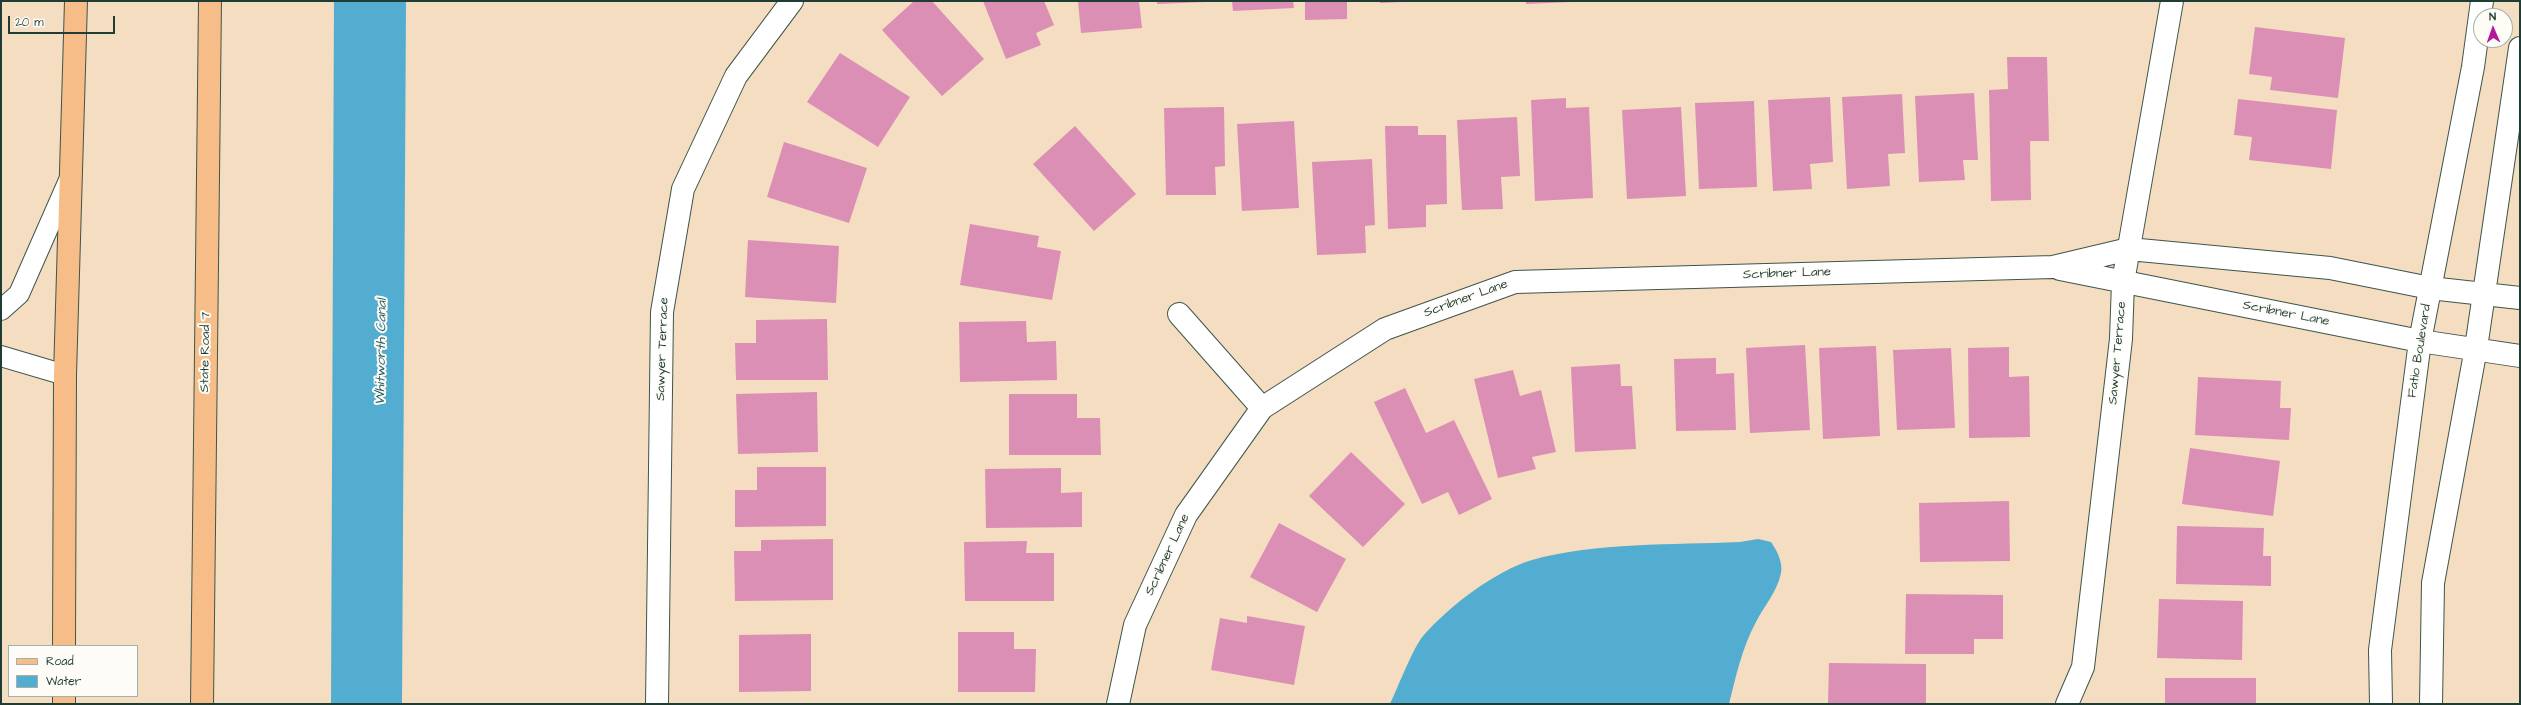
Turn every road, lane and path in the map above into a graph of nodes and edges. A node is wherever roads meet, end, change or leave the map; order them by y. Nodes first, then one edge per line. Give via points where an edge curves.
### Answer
1 (76, 1) edge
2 (210, 1) edge
3 (792, 1) edge
4 (2172, 1) edge
5 (2482, 1) edge
6 (2520, 48) edge
7 (71, 176) junction
8 (2129, 248) junction
9 (2053, 267) junction
10 (2124, 282) junction
11 (2430, 288) junction
12 (2484, 292) junction
13 (2520, 298) edge
14 (1, 310) edge
15 (1179, 314) dead end
16 (2420, 341) junction
17 (2476, 348) junction
18 (1, 356) edge
19 (2520, 356) edge
20 (65, 375) junction
21 (1262, 408) junction
22 (64, 645) edge
23 (202, 704) edge
24 (657, 704) edge
25 (1118, 704) edge
26 (2067, 704) edge
27 (2381, 704) edge
28 (2431, 704) edge

1 - 7 main road
2 - 23 main road, State Road 7
3 - 24 street, Sawyer Terrace via 736,76 683,189 662,312
4 - 8 street, Sawyer Terrace
5 - 11 street, Fatio Boulevard via 2473,67
6 - 12 street
7 - 14 lane via 19,294
7 - 20 main road
8 - 9 street, Scribner Lane
8 - 10 street, Sawyer Terrace
8 - 11 street, Scribner Lane via 2330,268
9 - 10 street, Scribner Lane
9 - 21 street, Scribner Lane via 1515,282 1385,329
10 - 16 street, Scribner Lane
10 - 26 street, Sawyer Terrace via 2121,339 2083,667
11 - 12 street, Scribner Lane
11 - 16 street, Fatio Boulevard
12 - 13 street, Scribner Lane
12 - 17 street
15 - 21 street
16 - 17 street, Scribner Lane
16 - 27 street, Fatio Boulevard via 2380,650
17 - 19 street, Scribner Lane
17 - 28 street via 2433,583
18 - 20 lane
20 - 22 main road
21 - 25 street, Scribner Lane via 1186,515 1135,625

